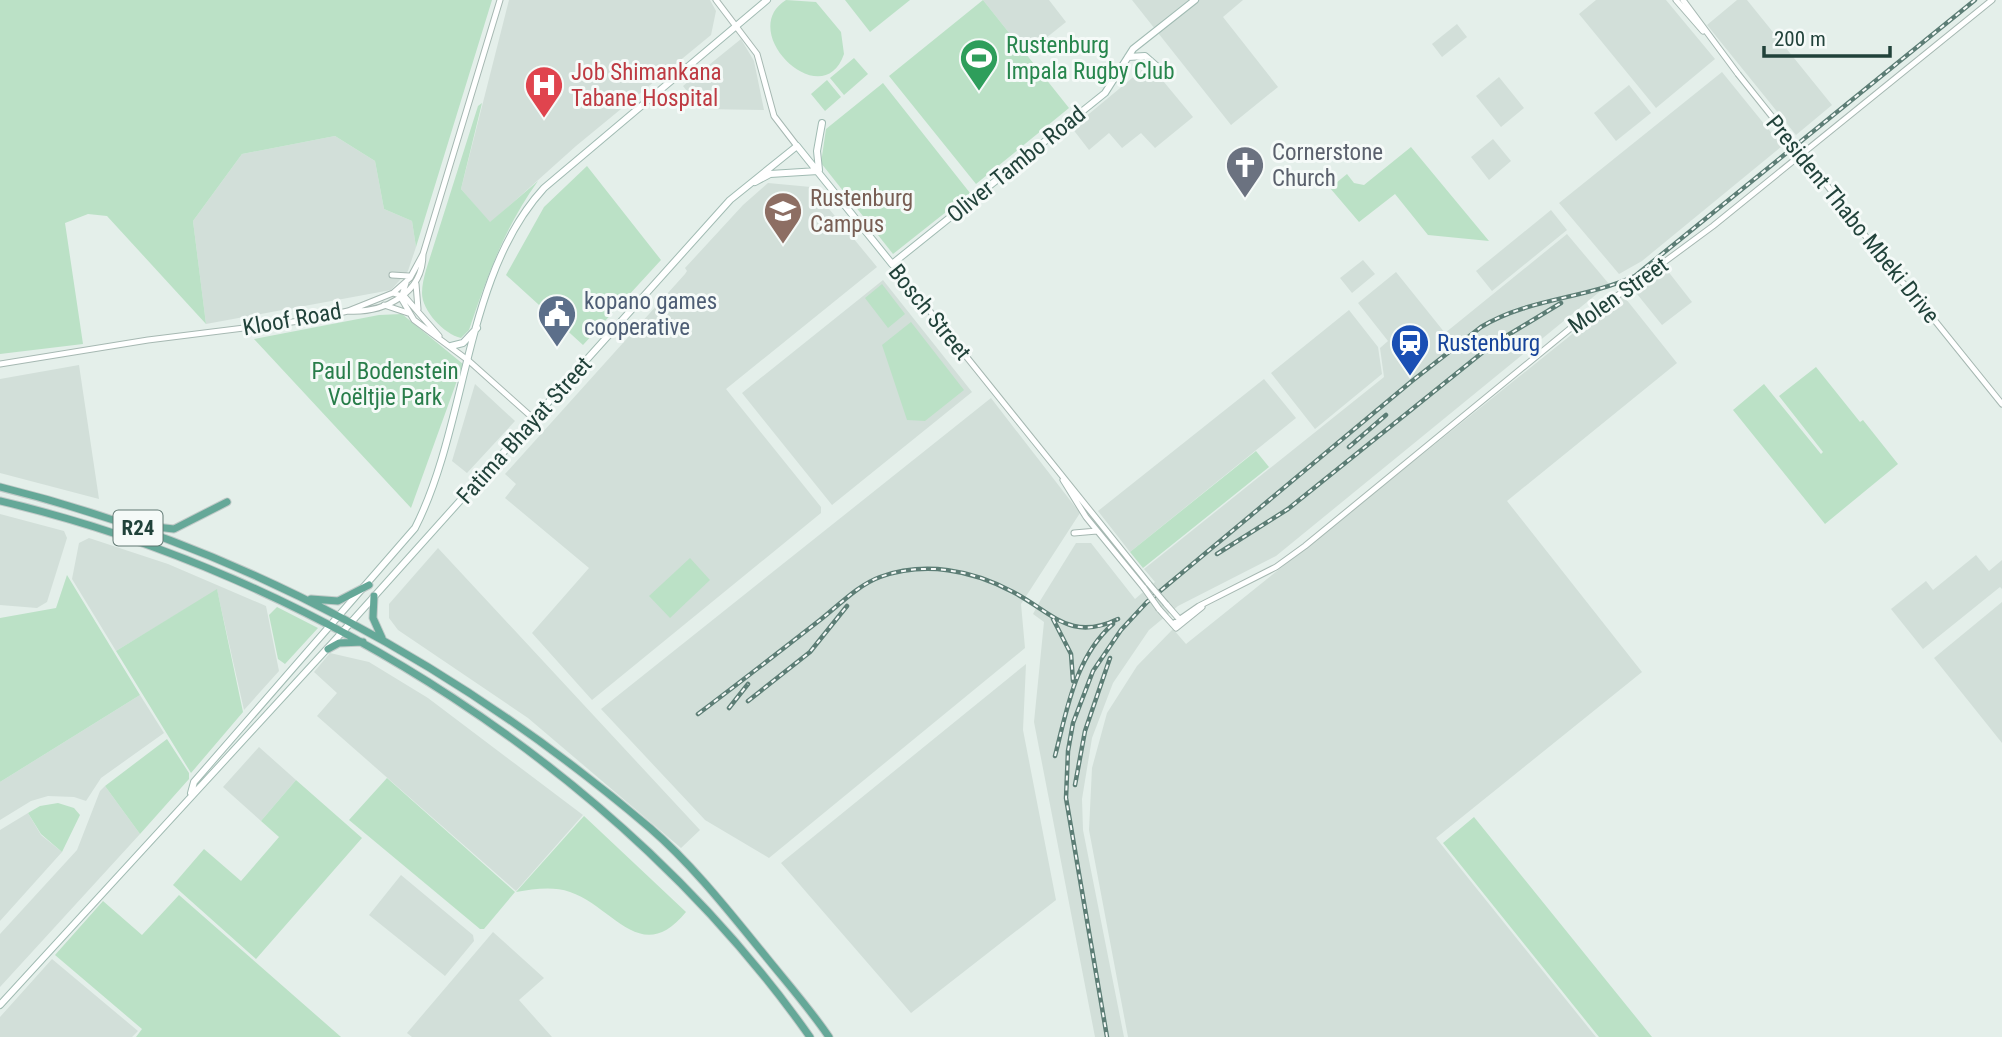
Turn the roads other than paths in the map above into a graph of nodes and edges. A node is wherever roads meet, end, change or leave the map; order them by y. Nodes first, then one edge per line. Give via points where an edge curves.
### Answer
1 (500, 0) edge
2 (716, 0) edge
3 (767, 0) edge
4 (1195, 0) edge
5 (1676, 0) edge
6 (1683, 0) edge
7 (1992, 0) edge
8 (736, 26) junction
9 (1705, 32) junction
10 (1128, 57) junction
11 (1161, 70) dead end
12 (822, 123) dead end
13 (797, 146) junction
14 (819, 173) junction
15 (717, 216) junction
16 (892, 264) junction
17 (392, 275) dead end
18 (413, 278) junction
19 (405, 283) junction
20 (393, 293) junction
21 (403, 297) junction
22 (382, 304) junction
23 (348, 311) junction
24 (419, 312) junction
25 (408, 313) junction
26 (479, 326) junction
27 (439, 336) junction
28 (451, 346) junction
29 (469, 360) junction
30 (0, 364) edge
31 (2002, 404) edge
32 (535, 420) junction
33 (1063, 480) junction
34 (0, 487) edge
35 (0, 500) edge
36 (227, 502) dead end
37 (129, 525) junction
38 (1097, 531) junction
39 (1074, 533) dead end
40 (369, 585) junction
41 (374, 596) junction
42 (304, 598) junction
43 (1203, 605) junction
44 (1192, 610) junction
45 (1173, 612) junction
46 (341, 617) junction
47 (1180, 621) junction
48 (351, 622) junction
49 (333, 625) junction
50 (344, 631) junction
51 (384, 641) junction
52 (364, 642) junction
53 (328, 649) junction
54 (191, 793) junction
55 (0, 1005) edge
56 (810, 1037) edge
57 (829, 1037) edge

1 - 18 street, Kloof Road
2 - 8 street, Bosch Street
3 - 8 main road
4 - 10 main road, Oliver Tambo Road
5 - 9 street, President Thabo Mbeki Drive
6 - 9 street, President Thabo Mbeki Drive
7 - 43 street, Molen Street via 1744,202 1655,270 1594,309 1334,523 1276,567
8 - 13 street, Bosch Street via 760,60 774,116
8 - 26 main road via 534,198 497,266
9 - 31 street, President Thabo Mbeki Drive, bridge
10 - 11 main road via 1145,55
10 - 16 main road, Oliver Tambo Road via 1105,93
12 - 14 main road
13 - 14 main road, Bosch Street
13 - 15 main road, Fatima Bhayat Street via 756,177
14 - 15 main road via 765,176
14 - 16 main road, Bosch Street
15 - 32 main road, Fatima Bhayat Street
16 - 33 street, Bosch Street
17 - 18 street
18 - 19 street, Kloof Road
18 - 21 street
18 - 24 street
19 - 20 street, Kloof Road
19 - 21 street
20 - 21 street
20 - 23 street, Kloof Road
21 - 22 street
21 - 24 street
21 - 25 street
22 - 23 street
22 - 25 street
23 - 30 street, Kloof Road
24 - 27 street
25 - 27 street
26 - 28 main road via 463,343
26 - 29 main road
27 - 28 street
28 - 29 street
29 - 32 street
29 - 40 main road via 424,512 407,541
32 - 41 main road, Fatima Bhayat Street
33 - 38 street, Bosch Street
33 - 45 street, Bosch Street, bridge
34 - 37 main road, R24
35 - 49 main road, R24 via 174,554
36 - 37 main road via 174,529
37 - 42 main road, R24 via 226,561
38 - 39 street
38 - 47 street, Bosch Street, bridge via 1159,609 1175,626
40 - 42 main road via 338,601
40 - 46 main road
41 - 48 main road, Fatima Bhayat Street
41 - 51 main road via 373,618
42 - 46 main road, R24
43 - 44 street
43 - 47 street
44 - 45 street
44 - 47 street
45 - 47 street, Bosch Street
46 - 48 main road, R24
46 - 49 main road
48 - 50 main road, Fatima Bhayat Street
48 - 51 main road
49 - 50 main road, R24
49 - 54 main road via 194,782
50 - 52 main road
50 - 53 main road, Fatima Bhayat Street
51 - 57 main road via 507,717 650,829 723,905
52 - 53 main road via 339,643
52 - 56 main road via 528,752 650,851 710,915
53 - 54 main road, Fatima Bhayat Street via 202,787
54 - 55 main road

